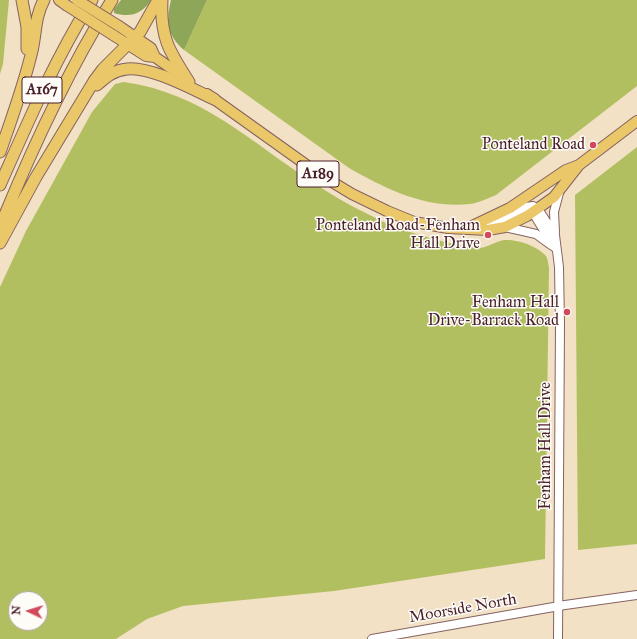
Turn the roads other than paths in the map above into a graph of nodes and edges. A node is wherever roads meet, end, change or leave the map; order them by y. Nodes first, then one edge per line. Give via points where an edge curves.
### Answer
1 (22, 0) edge
2 (44, 0) edge
3 (77, 0) edge
4 (92, 0) edge
5 (112, 0) edge
6 (158, 0) edge
7 (162, 0) edge
8 (62, 2) edge
9 (116, 30) junction
10 (132, 41) junction
11 (189, 82) junction
12 (21, 92) junction
13 (82, 99) junction
14 (214, 99) junction
15 (637, 121) edge
16 (0, 152) edge
17 (579, 166) junction
18 (0, 185) edge
19 (561, 188) junction
20 (532, 195) junction
21 (533, 210) junction
22 (0, 226) edge
23 (471, 227) junction
24 (505, 227) junction
25 (555, 235) junction
26 (0, 243) edge
27 (556, 251) junction
28 (637, 595) edge
29 (558, 606) junction
30 (372, 639) edge
31 (558, 639) edge

1 - 12 highway via 27,42
2 - 12 highway via 39,11 33,50
3 - 9 main road, A189, bridge
4 - 18 highway, A167 via 47,79
5 - 22 highway, A167 via 86,40 61,88
6 - 10 highway
7 - 11 highway via 165,40
8 - 9 main road, A189, bridge
9 - 10 main road, A189
10 - 11 main road, A189 via 146,56 155,57
10 - 13 highway via 103,69
11 - 14 main road, A189
12 - 16 highway
13 - 14 highway via 106,76 116,71 138,69
13 - 26 highway
14 - 23 main road, A189 via 319,174 386,211 423,224 448,228
15 - 17 main road, A189
17 - 19 main road, A189
17 - 20 main road, A189 via 566,170
19 - 21 main road, A189
19 - 25 street via 554,208
20 - 21 street
20 - 23 main road, A189
21 - 23 street via 494,223
21 - 24 main road, A189
21 - 25 street, Fenham Hall Drive
21 - 27 street, Fenham Hall Drive
23 - 24 main road, A189 via 488,230
24 - 27 street via 536,234
25 - 27 street, Fenham Hall Drive
27 - 29 street, Fenham Hall Drive via 560,324
28 - 29 street, Moorside North
29 - 30 street, Moorside North
29 - 31 street, Fenham Hall Drive

